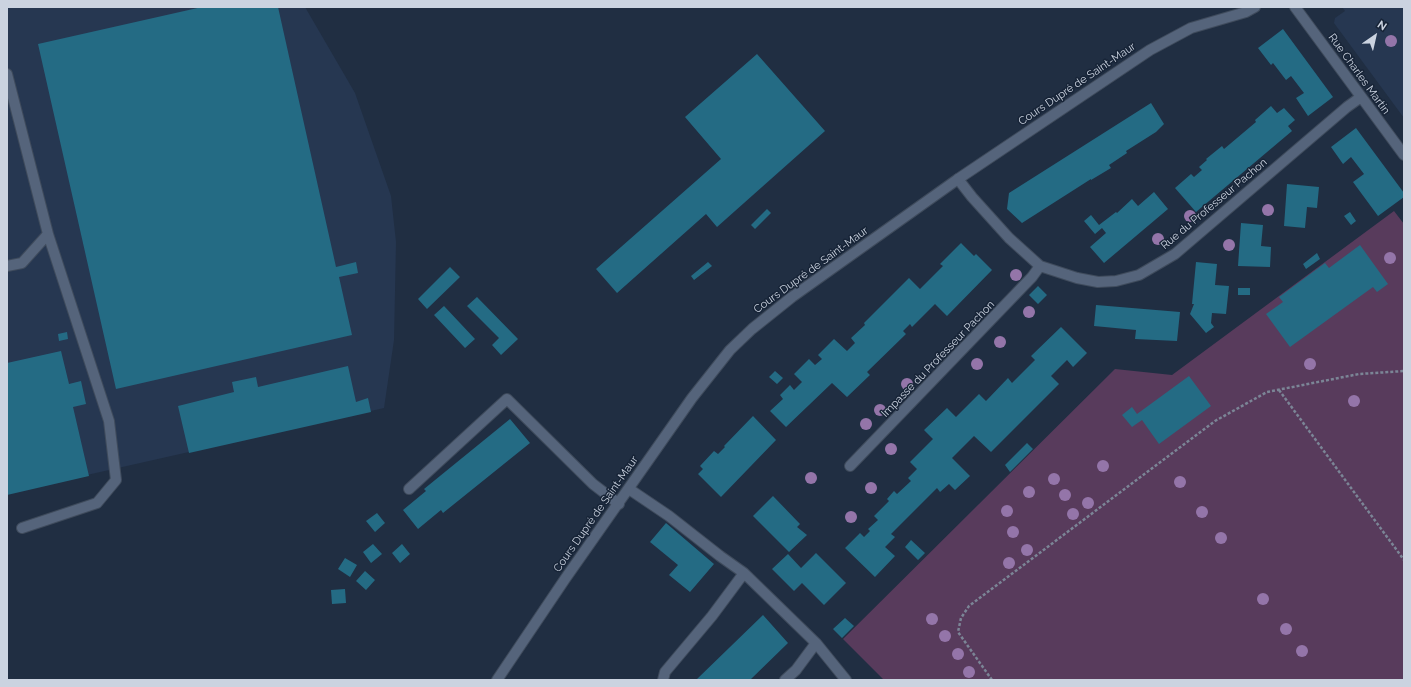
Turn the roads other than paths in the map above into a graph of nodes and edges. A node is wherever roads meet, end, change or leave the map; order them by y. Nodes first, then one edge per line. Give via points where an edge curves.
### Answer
1 (1255, 7) edge
2 (1295, 7) edge
3 (7, 74) edge
4 (1361, 97) junction
5 (1404, 155) edge
6 (958, 179) junction
7 (48, 234) junction
8 (7, 266) edge
9 (1040, 266) junction
10 (850, 466) dead end
11 (409, 489) dead end
12 (629, 489) junction
13 (619, 504) junction
14 (22, 528) dead end
15 (744, 573) junction
16 (816, 643) junction
17 (497, 680) edge
18 (663, 680) edge
19 (785, 680) edge
20 (846, 680) edge

1 - 6 street, Cours Dupré de Saint-Maur via 1191,28 1150,50
2 - 4 street, Rue Charles Martin
3 - 7 street
4 - 5 street, Rue Charles Martin
4 - 9 street, Rue du Professeur Pachon via 1175,254 1139,275 1116,281 1098,282
6 - 9 street, Rue du Professeur Pachon via 1009,238
6 - 12 street, Cours Dupré de Saint-Maur via 752,329 711,372
7 - 8 street via 22,262
7 - 14 street via 109,421 116,480 97,504
9 - 10 street, Impasse du Professeur Pachon
11 - 13 street via 507,399 593,484
12 - 13 street, Cours Dupré de Saint-Maur
12 - 15 street via 670,516
13 - 17 street, Cours Dupré de Saint-Maur
15 - 16 street
15 - 18 street via 666,672
16 - 19 street via 796,670
16 - 20 street

